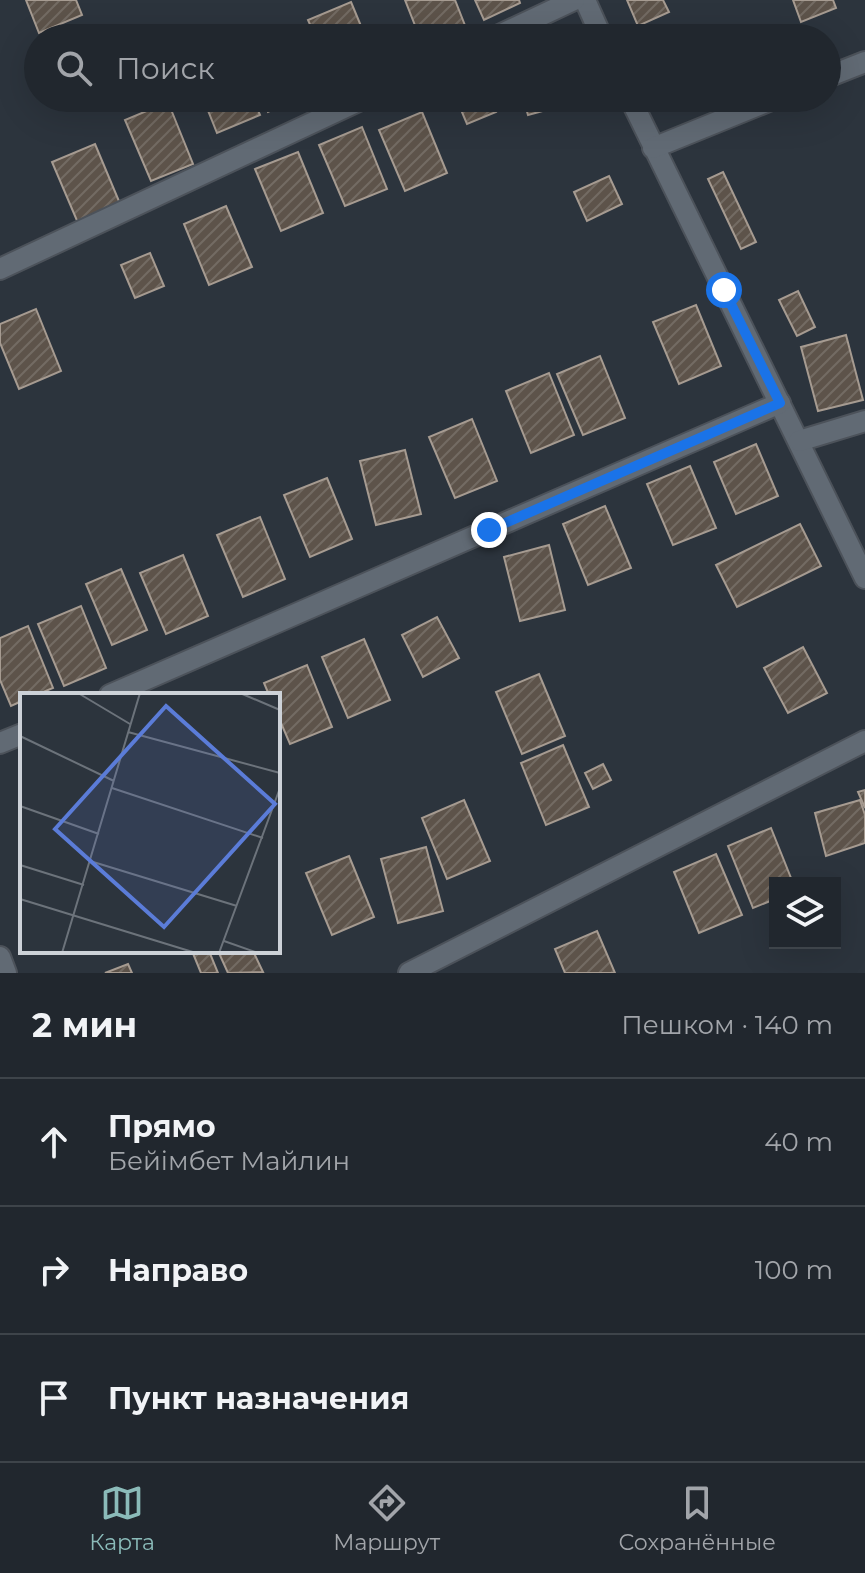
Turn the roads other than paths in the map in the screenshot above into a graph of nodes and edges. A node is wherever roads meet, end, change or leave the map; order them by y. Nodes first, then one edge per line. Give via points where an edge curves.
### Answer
1 (574, 0) edge
2 (585, 0) edge
3 (523, 24) edge
4 (596, 24) edge
5 (865, 62) edge
6 (841, 71) edge
7 (335, 112) edge
8 (636, 112) edge
9 (742, 112) edge
10 (653, 148) junction
11 (0, 269) edge
12 (780, 403) junction
13 (865, 421) edge
14 (799, 441) junction
15 (865, 578) edge
16 (115, 693) edge
17 (20, 735) edge
18 (865, 741) edge
19 (0, 743) edge
20 (0, 957) edge
21 (6, 973) edge
22 (409, 973) edge

1 - 3 street
2 - 4 street
5 - 6 street
7 - 11 street
8 - 10 street
9 - 10 street
10 - 12 street
12 - 14 street
12 - 16 street
13 - 14 street
14 - 15 street
17 - 19 street
18 - 22 street
20 - 21 street

